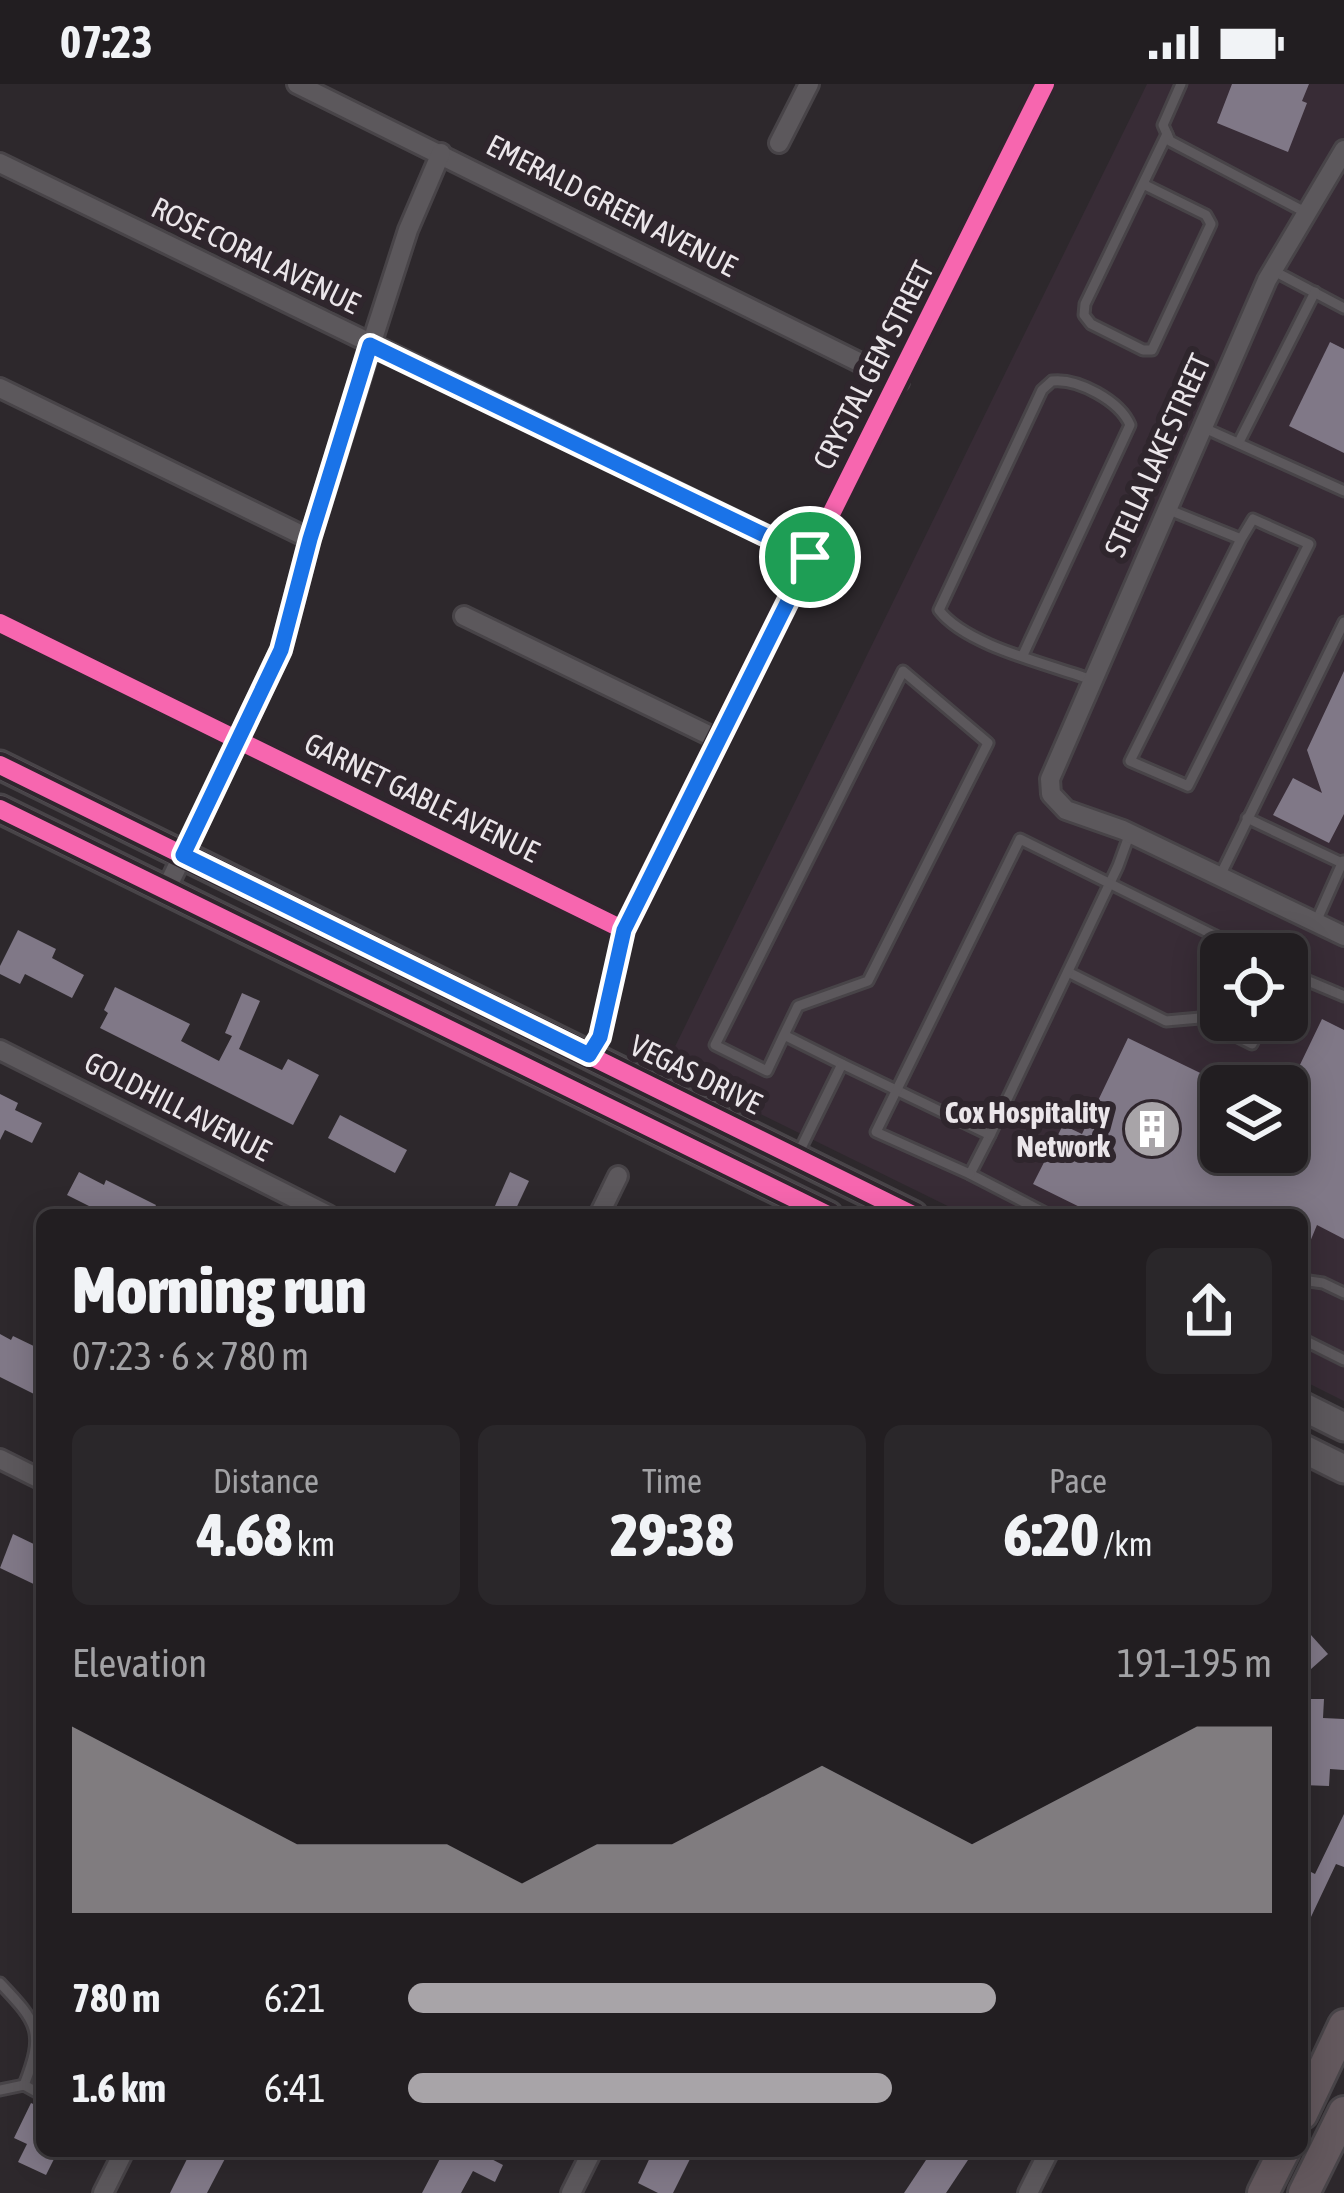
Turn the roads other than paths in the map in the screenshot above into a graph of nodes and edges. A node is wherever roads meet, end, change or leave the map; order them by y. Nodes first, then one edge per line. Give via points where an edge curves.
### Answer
1 (297, 84) edge
2 (809, 84) edge
3 (1045, 84) edge
4 (1181, 84) edge
5 (1167, 134) junction
6 (779, 143) dead end
7 (1344, 150) edge
8 (441, 153) junction
9 (0, 164) edge
10 (1337, 176) edge
11 (1143, 184) junction
12 (1306, 212) junction
13 (1273, 269) junction
14 (1315, 292) junction
15 (1344, 308) edge
16 (370, 345) junction
17 (899, 382) junction
18 (0, 388) edge
19 (1202, 427) junction
20 (1239, 442) junction
21 (1344, 491) edge
22 (1167, 508) junction
23 (310, 539) junction
24 (1241, 539) junction
25 (810, 557) junction
26 (464, 616) dead end
27 (1344, 622) edge
28 (0, 623) edge
29 (1023, 655) junction
30 (1092, 680) junction
31 (717, 739) junction
32 (239, 741) junction
33 (0, 765) edge
34 (0, 808) edge
35 (1247, 818) junction
36 (1130, 833) junction
37 (183, 855) junction
38 (1343, 862) edge
39 (1220, 876) junction
40 (1110, 883) junction
41 (166, 890) junction
42 (1316, 922) junction
43 (624, 930) junction
44 (1210, 933) edge
45 (1344, 935) edge
46 (1068, 972) junction
47 (1308, 982) edge
48 (1344, 996) edge
49 (1200, 1018) edge
50 (784, 1036) junction
51 (0, 1050) edge
52 (589, 1055) junction
53 (842, 1064) junction
54 (894, 1089) junction
55 (990, 1135) junction
56 (796, 1157) junction
57 (970, 1174) junction
58 (618, 1176) dead end
59 (780, 1192) junction
60 (316, 1209) edge
61 (602, 1209) edge
62 (815, 1209) edge
63 (901, 1209) edge
64 (1037, 1209) edge
65 (1308, 1281) edge
66 (1344, 1293) edge
67 (1308, 1342) edge
68 (1344, 1360) edge
69 (1308, 1409) edge
70 (1344, 1427) edge
71 (1308, 1451) edge
72 (0, 1460) edge
73 (1344, 1469) edge
74 (36, 1477) edge
75 (0, 1983) edge
76 (1344, 2025) edge
77 (36, 2029) edge
78 (36, 2055) edge
79 (24, 2085) junction
80 (0, 2090) edge
81 (36, 2092) edge
82 (1308, 2101) edge
83 (1344, 2112) edge
84 (121, 2157) edge
85 (589, 2157) edge
86 (1045, 2157) edge
87 (1281, 2157) edge
88 (103, 2193) edge
89 (571, 2193) edge
90 (1028, 2193) edge
91 (1263, 2193) edge
92 (1304, 2193) edge

1 - 8 street, EMERALD GREEN AVENUE
2 - 6 street
3 - 17 street, CRYSTAL GEM STREET
4 - 5 lane via 1162,125
5 - 11 lane
5 - 12 lane
7 - 10 street, STELLA LAKE STREET
8 - 16 street
8 - 17 street, EMERALD GREEN AVENUE
9 - 16 street, ROSE CORAL AVENUE
10 - 12 street, STELLA LAKE STREET
11 - 11 lane via 1084,315 1152,350 1211,224
12 - 13 street, STELLA LAKE STREET
13 - 14 lane
13 - 19 street, STELLA LAKE STREET
14 - 15 lane
14 - 20 lane
16 - 23 street
16 - 25 street, ROSE CORAL AVENUE
17 - 25 street, CRYSTAL GEM STREET
18 - 23 street
19 - 20 lane
19 - 22 street, STELLA LAKE STREET
20 - 21 lane
22 - 24 lane
22 - 30 street, STELLA LAKE STREET
23 - 32 street via 281,650
24 - 24 lane via 1253,519 1309,544 1188,786 1130,761
25 - 31 street, CRYSTAL GEM STREET
26 - 31 street
27 - 35 lane
28 - 32 street, GARNET GABLE AVENUE
29 - 29 lane via 963,630 939,610 1042,390 1068,380 1123,409 1130,425
29 - 30 lane
30 - 36 street, STELLA LAKE STREET via 1050,779 1052,794 1066,810
31 - 43 street, CRYSTAL GEM STREET
32 - 37 street
32 - 43 street, GARNET GABLE AVENUE
33 - 37 main road, VEGAS DRIVE
34 - 41 main road
35 - 38 lane
35 - 39 lane
36 - 39 street
36 - 40 lane
37 - 41 street
37 - 52 main road, VEGAS DRIVE
38 - 42 lane
39 - 42 street
40 - 44 lane
40 - 46 lane
40 - 54 lane via 1020,839
41 - 59 main road
42 - 45 street
43 - 52 lane
46 - 49 lane via 1166,1021
46 - 55 lane
47 - 48 lane
50 - 50 lane via 767,1071 716,1045 903,671 988,743 868,981 798,1006
50 - 53 lane
51 - 60 street, GOLDHILL AVENUE
52 - 56 main road, VEGAS DRIVE
53 - 54 lane
53 - 56 lane
54 - 55 lane
54 - 57 lane via 876,1132
55 - 57 lane
56 - 59 main road
56 - 63 main road, VEGAS DRIVE
57 - 64 lane
58 - 61 street
59 - 62 main road
65 - 66 lane
67 - 68 lane
69 - 70 main road
71 - 73 main road
72 - 74 street
75 - 77 lane
76 - 82 main road
78 - 79 lane
79 - 80 lane
79 - 81 lane
83 - 92 main road
84 - 88 street
85 - 89 street
86 - 90 street
87 - 91 main road

